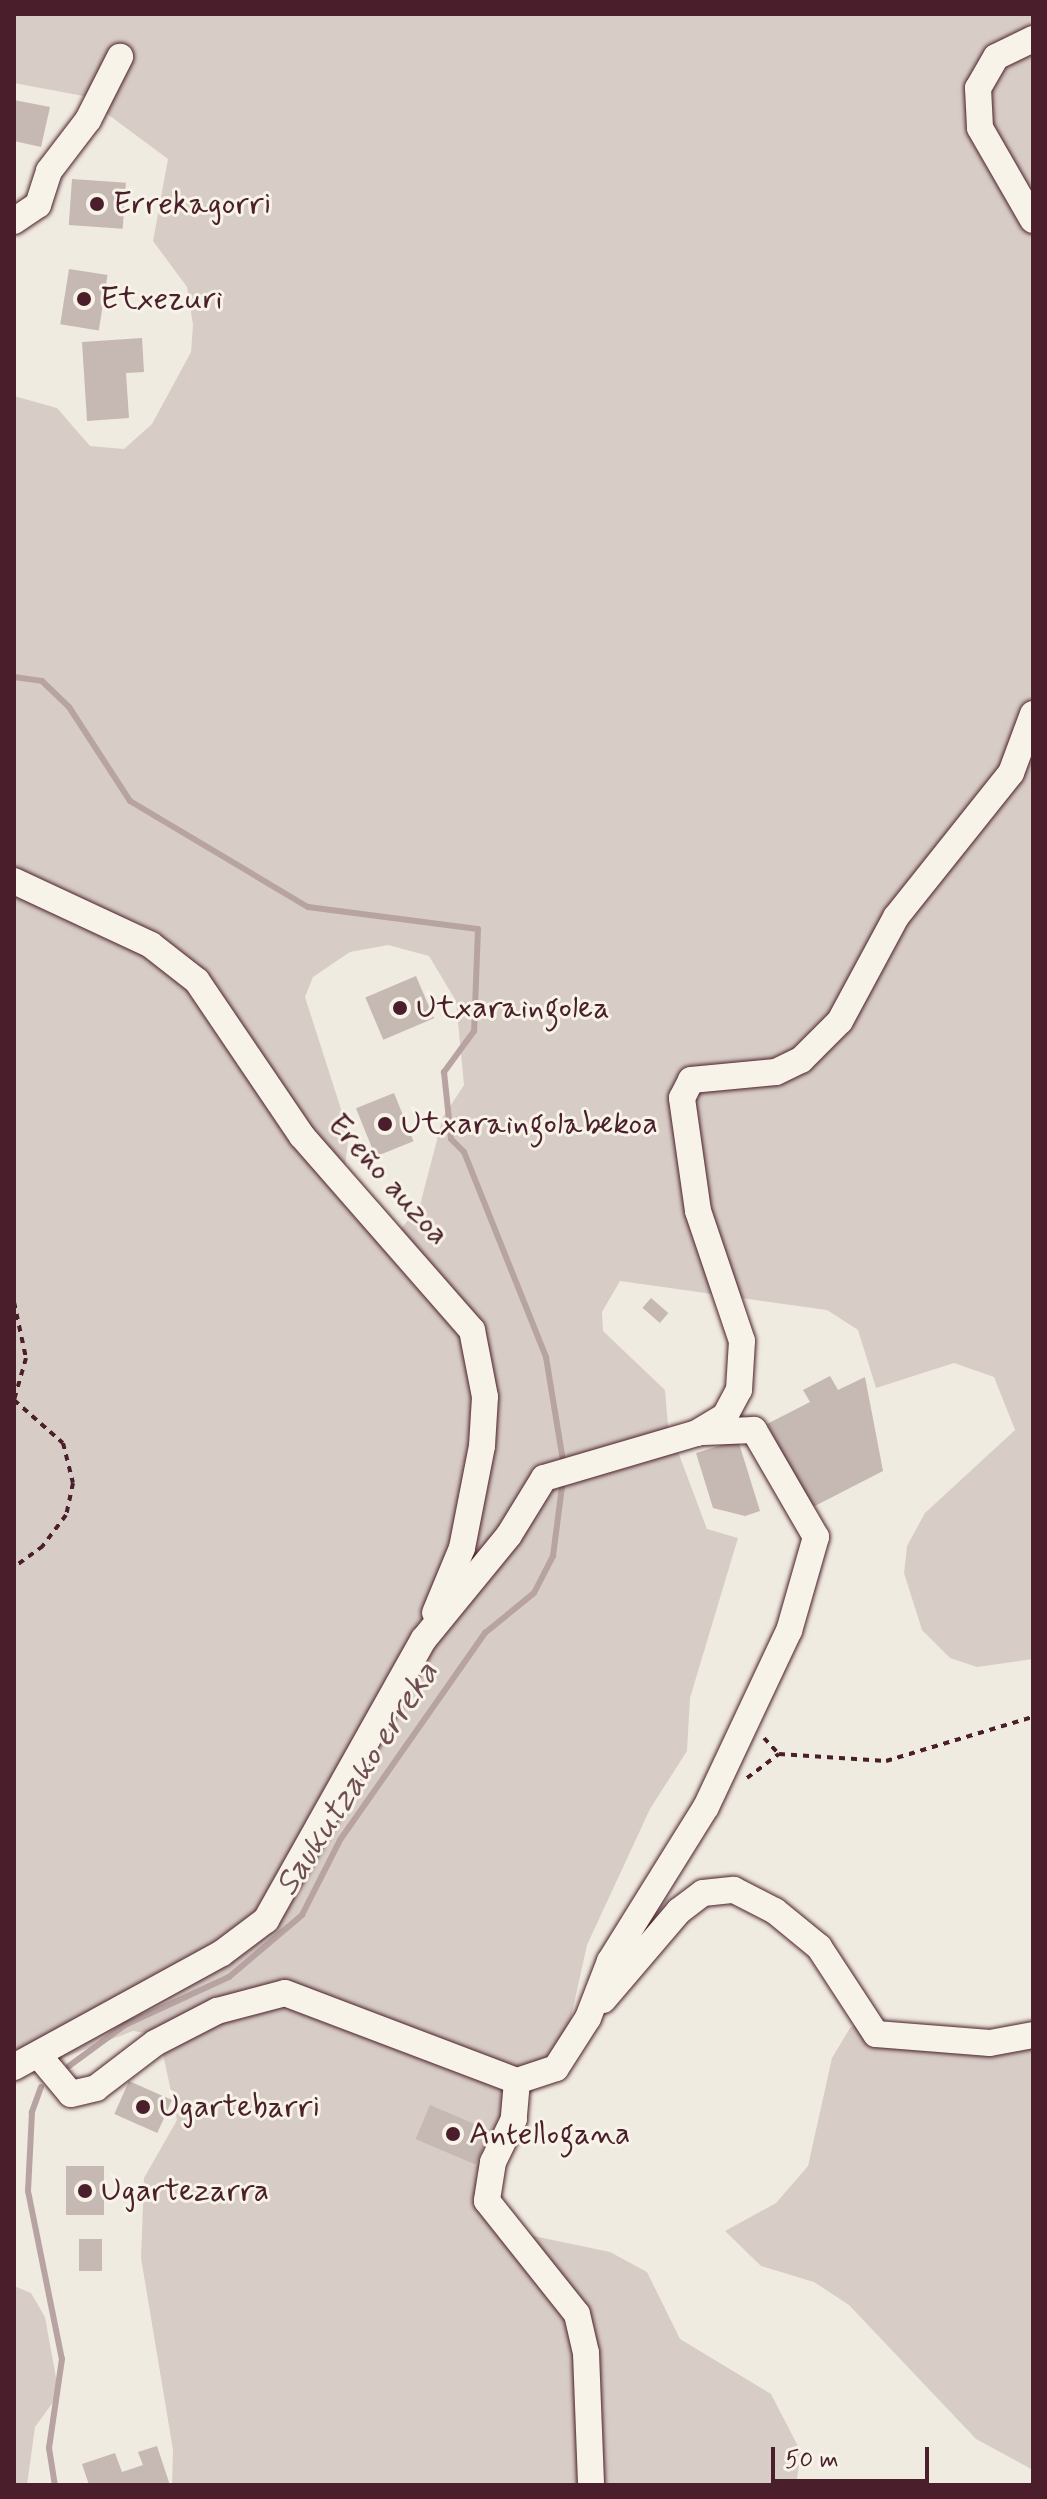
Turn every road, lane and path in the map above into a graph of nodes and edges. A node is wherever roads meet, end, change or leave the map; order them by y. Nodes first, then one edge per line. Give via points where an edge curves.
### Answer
1 (1033, 39) edge
2 (120, 57) dead end
3 (14, 191) edge
4 (38, 205) junction
5 (1033, 220) edge
6 (14, 221) edge
7 (1033, 714) edge
8 (14, 881) edge
9 (14, 1302) edge
10 (14, 1400) edge
11 (697, 1433) junction
12 (14, 1567) edge
13 (424, 1639) junction
14 (1033, 1717) edge
15 (742, 1781) dead end
16 (588, 2018) junction
17 (1033, 2035) edge
18 (40, 2057) junction
19 (14, 2067) edge
20 (517, 2081) junction
21 (591, 2485) edge

1 - 5 street via 996,57 978,88 980,128
2 - 4 street via 88,120 49,171
3 - 4 street
4 - 6 street
7 - 11 street via 1011,773 896,917 840,1021 801,1060 776,1072 691,1080 682,1098 698,1211 742,1341 732,1403 725,1416
8 - 13 street, Ereño auzoa via 151,945 197,981 302,1136 472,1330 483,1368 482,1446 462,1548
9 - 10 path via 26,1346
10 - 12 path via 63,1443 73,1483 58,1525
11 - 13 street via 544,1478 509,1535
11 - 16 street via 754,1430 816,1537 789,1631 712,1794 610,1961
13 - 18 street via 266,1920 222,1953 125,2002
14 - 15 path via 886,1761 779,1754
16 - 17 street via 679,1911 703,1893 734,1890 775,1911 819,1947 876,2034 990,2043
16 - 20 street via 556,2068
18 - 19 street
18 - 20 street via 71,2094 96,2088 155,2043 217,2011 285,1993
20 - 21 street via 514,2119 493,2162 487,2201 577,2314 586,2353

